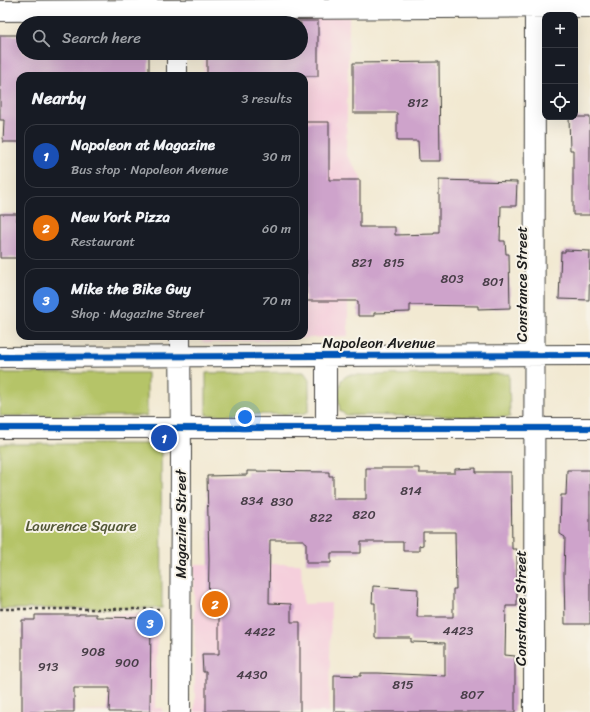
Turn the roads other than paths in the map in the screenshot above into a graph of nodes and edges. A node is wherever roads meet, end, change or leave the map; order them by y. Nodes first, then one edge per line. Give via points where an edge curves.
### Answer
1 (535, 4) edge
2 (590, 7) edge
3 (0, 11) edge
4 (177, 11) edge
5 (177, 60) edge
6 (177, 72) edge
7 (180, 340) edge
8 (590, 354) edge
9 (534, 355) junction
10 (326, 356) junction
11 (0, 357) edge
12 (180, 357) junction
13 (0, 428) edge
14 (181, 428) junction
15 (326, 428) junction
16 (534, 428) junction
17 (590, 428) edge
18 (180, 712) edge
19 (534, 712) edge

1 - 2 street
1 - 4 street
1 - 9 street, Constance Street
3 - 4 street
5 - 6 street
7 - 12 street, Magazine Street
8 - 9 street, Napoleon Avenue
9 - 10 street, Napoleon Avenue
9 - 16 street, Constance Street
10 - 12 street, Napoleon Avenue
10 - 15 street
11 - 12 street, Napoleon Avenue
12 - 14 street, Magazine Street
13 - 14 street
14 - 15 street
14 - 18 street, Magazine Street
15 - 16 street
16 - 17 street
16 - 19 street, Constance Street

